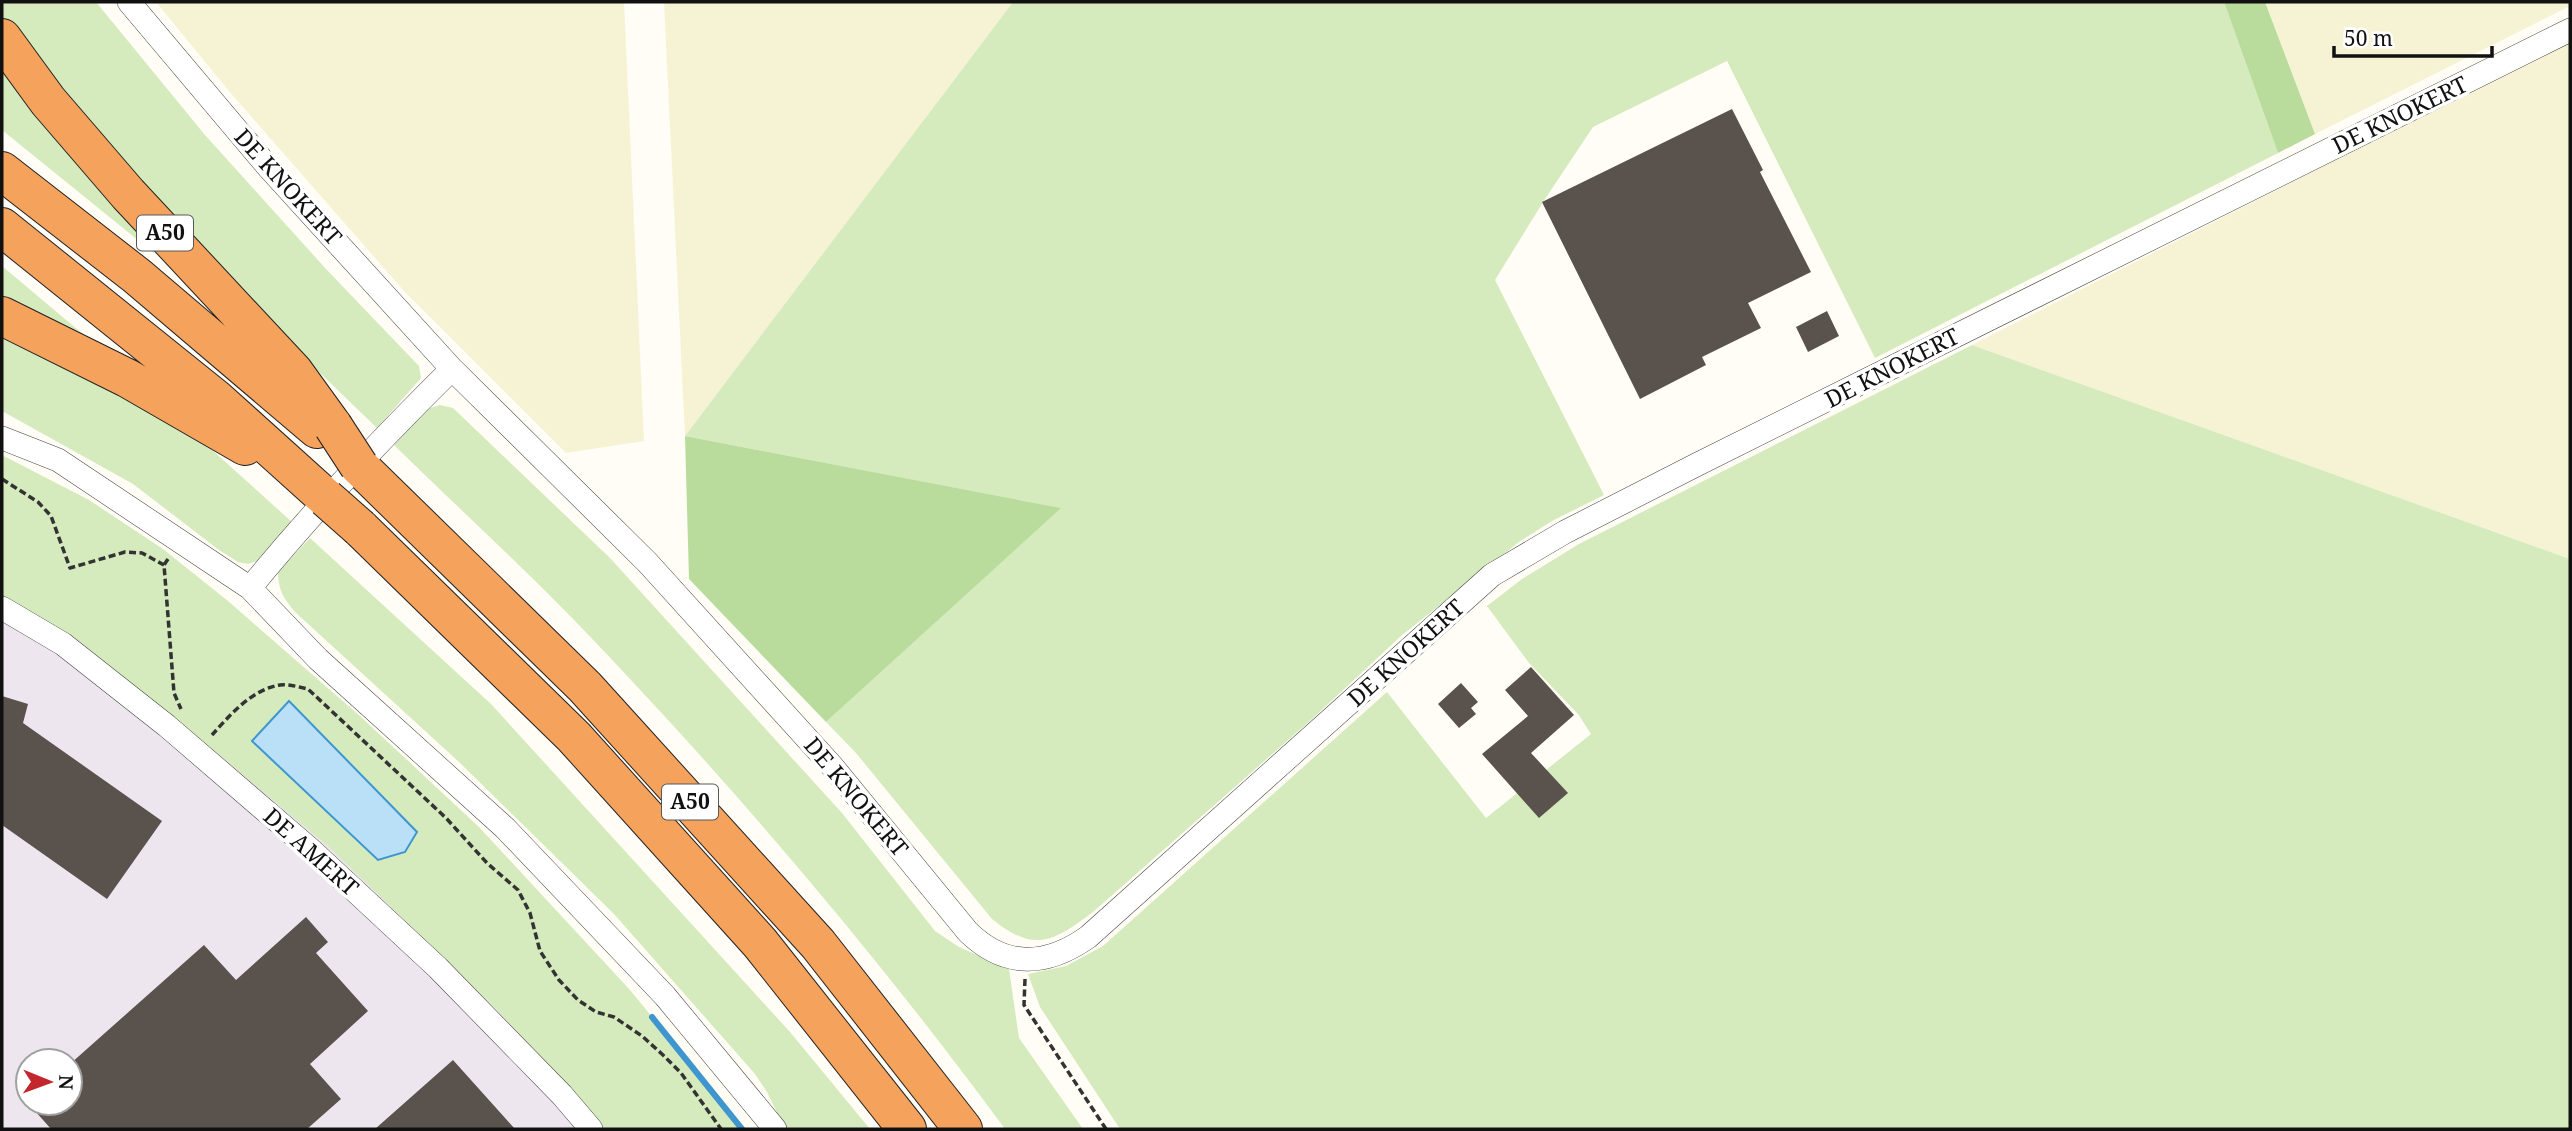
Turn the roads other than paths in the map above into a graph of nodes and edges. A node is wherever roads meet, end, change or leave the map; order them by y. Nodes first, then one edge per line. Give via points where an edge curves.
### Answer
1 (129, 2) edge
2 (2570, 30) edge
3 (2, 38) edge
4 (2, 171) edge
5 (2, 227) edge
6 (2, 316) edge
7 (452, 369) junction
8 (328, 431) junction
9 (2, 438) edge
10 (318, 491) junction
11 (250, 588) junction
12 (2, 608) edge
13 (591, 1129) edge
14 (775, 1129) edge
15 (907, 1129) edge
16 (963, 1129) edge

1 - 7 street, DE KNOKERT via 269,168
2 - 7 street, DE KNOKERT via 1698,464 1492,575 1088,937 1051,957 1026,960 999,954 977,941 832,766 647,562
3 - 8 highway, A50 via 48,101 128,194 294,372
4 - 8 highway, A50
5 - 10 highway, A50 via 216,399
6 - 10 highway, A50 via 127,378
7 - 11 street via 295,533
8 - 16 highway, A50, bridge via 604,708 818,944
9 - 11 street via 58,460
10 - 15 highway, A50, bridge via 583,748 760,943
11 - 14 street via 318,659 505,828 665,996
12 - 13 street, DE AMERT via 73,652 310,849 438,968

